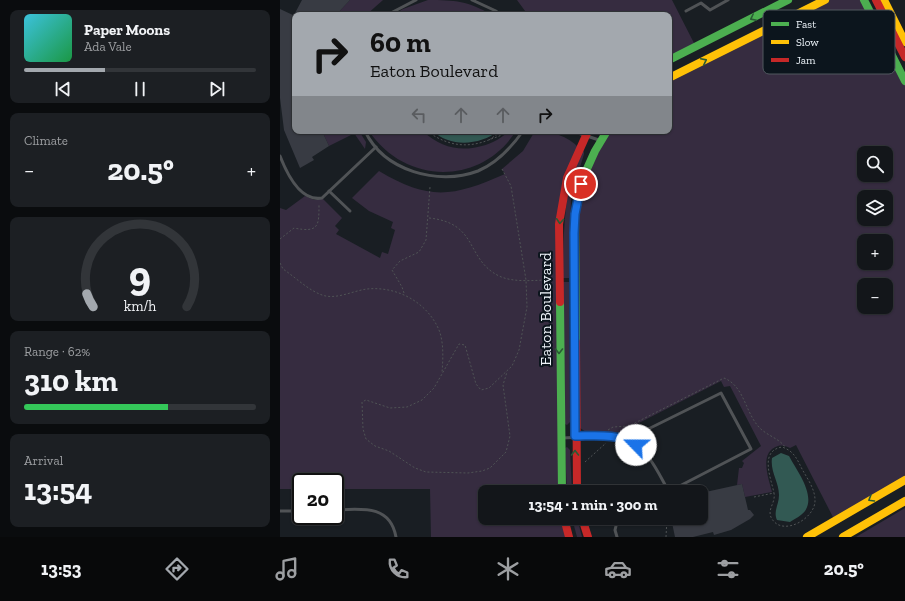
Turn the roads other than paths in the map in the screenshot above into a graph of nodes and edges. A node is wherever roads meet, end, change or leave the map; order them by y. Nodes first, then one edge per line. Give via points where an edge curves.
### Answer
1 (416, 0) edge
2 (472, 0) edge
3 (728, 0) edge
4 (825, 0) edge
5 (864, 0) edge
6 (876, 0) edge
7 (884, 0) edge
8 (783, 1) edge
9 (701, 2) edge
10 (766, 10) edge
11 (805, 10) edge
12 (869, 10) edge
13 (881, 10) edge
14 (889, 10) edge
15 (686, 11) dead end
16 (763, 11) edge
17 (393, 12) edge
18 (497, 12) edge
19 (895, 22) edge
20 (763, 31) edge
21 (895, 37) edge
22 (905, 42) edge
23 (905, 57) edge
24 (672, 58) edge
25 (895, 61) edge
26 (672, 76) edge
27 (905, 81) edge
28 (367, 134) edge
29 (520, 134) edge
30 (587, 134) edge
31 (589, 134) edge
32 (605, 134) edge
33 (600, 141) junction
34 (376, 147) junction
35 (280, 156) edge
36 (329, 191) junction
37 (350, 211) dead end
38 (575, 436) junction
39 (560, 438) junction
40 (628, 439) junction
41 (905, 480) edge
42 (562, 485) edge
43 (577, 485) edge
44 (665, 485) edge
45 (682, 485) edge
46 (905, 501) edge
47 (344, 509) edge
48 (280, 511) edge
49 (292, 511) edge
50 (566, 525) edge
51 (584, 525) edge
52 (616, 525) edge
53 (396, 537) edge
54 (569, 537) edge
55 (588, 537) edge
56 (617, 537) edge
57 (808, 537) edge
58 (843, 537) edge

1 - 17 lane
2 - 18 lane
3 - 9 lane via 710,10
11 -> 4 street
5 - 12 street
6 - 13 street
7 - 14 street
8 -> 10 street
9 - 15 lane
16 -> 24 street
19 - 22 street
26 -> 20 street
21 - 23 street
25 - 27 street
28 - 34 lane
29 - 34 lane via 500,158 478,171 454,177 429,176 405,169 384,156
30 -> 39 street, Eaton Boulevard via 567,178 559,224
31 - 33 lane
32 - 33 street, Eaton Boulevard
33 - 38 street, Eaton Boulevard via 584,174 575,214
34 - 36 lane
35 - 36 lane via 297,187 305,196 314,200 319,199
36 - 37 lane
38 - 39 lane
38 - 40 lane via 615,436
43 -> 38 street, Eaton Boulevard
39 - 42 street, Eaton Boulevard
40 - 44 lane via 644,450
40 - 45 lane via 721,393 751,449
41 -> 57 street
46 - 58 street
47 - 53 lane via 369,508 379,512 390,521
48 - 49 lane
50 - 54 street
51 - 55 street
52 - 56 lane

